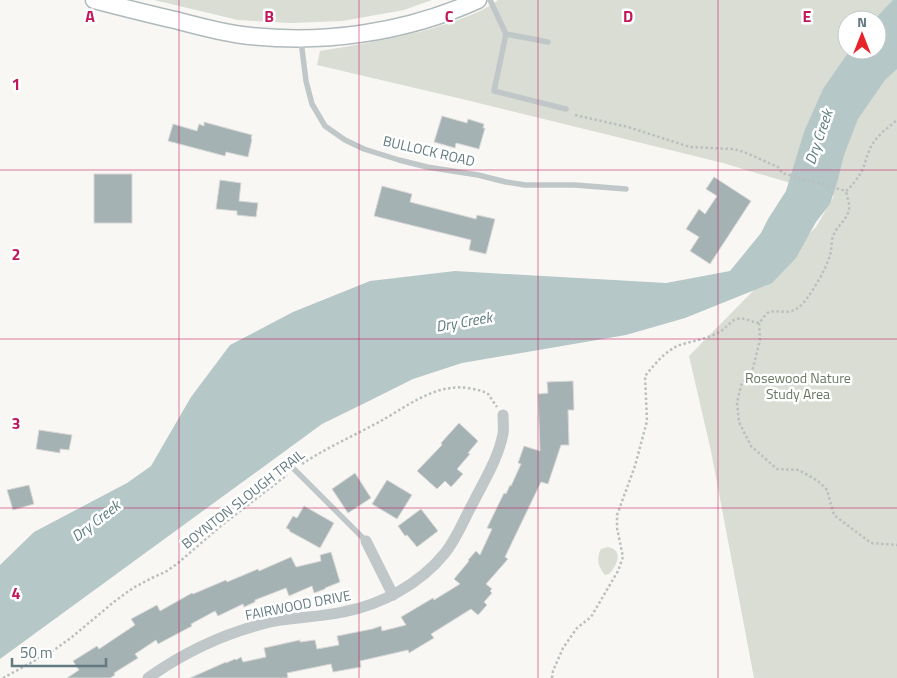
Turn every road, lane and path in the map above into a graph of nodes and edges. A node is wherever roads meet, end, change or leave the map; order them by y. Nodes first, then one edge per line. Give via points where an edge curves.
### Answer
1 (94, 0) edge
2 (478, 0) edge
3 (490, 0) edge
4 (506, 34) junction
5 (300, 38) junction
6 (548, 42) dead end
7 (566, 109) dead end
8 (575, 115) dead end
9 (897, 120) edge
10 (626, 189) dead end
11 (846, 192) junction
12 (759, 323) junction
13 (503, 415) joint
14 (294, 469) junction
15 (366, 541) joint
16 (897, 545) edge
17 (393, 595) junction
18 (3, 678) edge
19 (148, 678) edge
20 (552, 678) edge

1 - 5 street via 213,30 268,38
2 - 5 street via 386,30
3 - 4 lane
4 - 6 lane
4 - 7 lane via 494,91
5 - 10 lane, BULLOCK ROAD via 312,104 325,126 364,149 427,167 525,185
8 - 11 path via 628,127 690,147 739,150 778,167 782,173
9 - 11 path via 874,142 862,172
11 - 12 path via 849,207 846,219 833,237 827,264 809,294 797,309 785,313 769,312
12 - 16 path via 760,340 753,368 741,385 737,403 739,422 752,446 777,469 799,470 818,481 827,490 834,515 871,543
12 - 20 path via 735,319 721,332 678,346 662,357 645,376 647,421 617,515 623,557 590,617 562,648
13 - 14 path, BOYNTON SLOUGH TRAIL via 487,393 464,387 440,390 319,452
13 - 17 street, FAIRWOOD DRIVE via 503,433 491,468 446,552 415,581
14 - 15 lane
14 - 18 path, BOYNTON SLOUGH TRAIL via 167,571 133,588 54,650
15 - 17 street
17 - 19 street, FAIRWOOD DRIVE via 343,612 275,622 242,631 202,646

